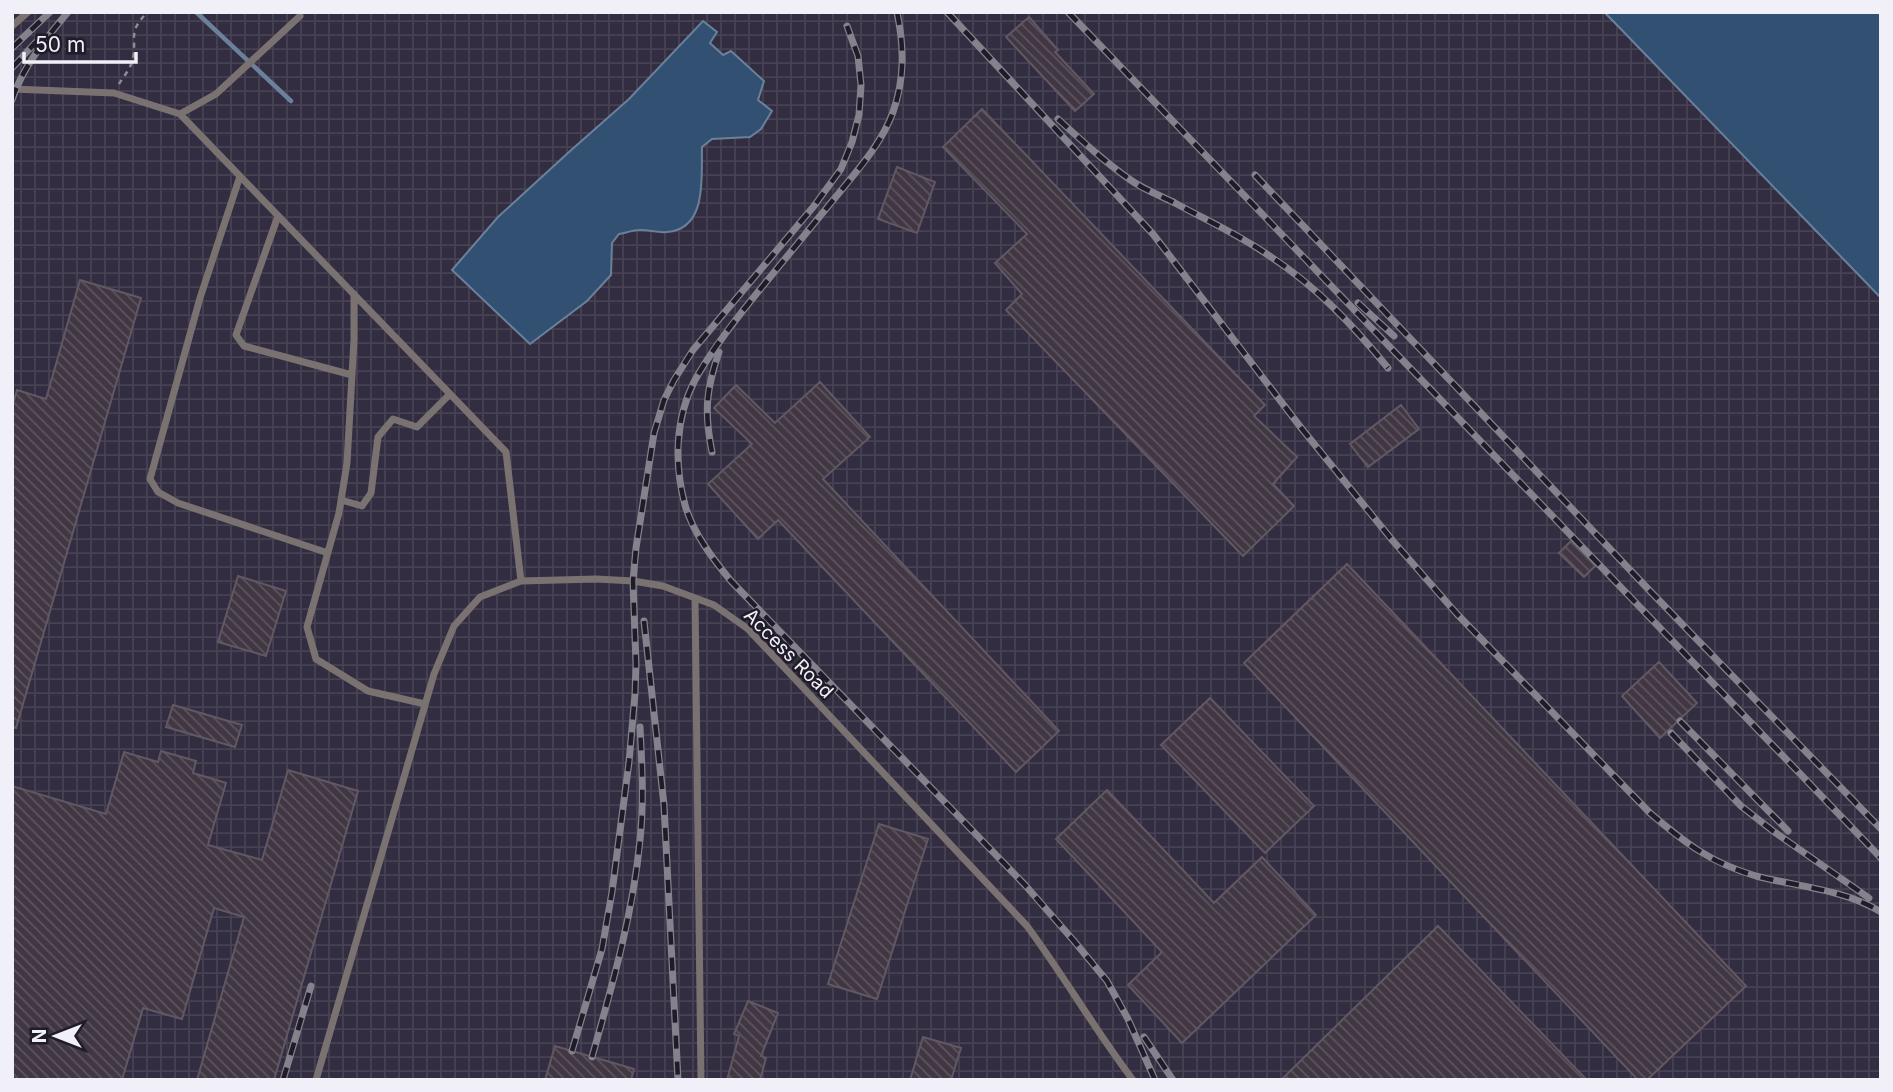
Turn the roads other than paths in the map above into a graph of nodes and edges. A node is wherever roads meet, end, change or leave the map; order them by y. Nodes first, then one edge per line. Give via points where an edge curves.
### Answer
1 (28, 12) edge
2 (300, 16) dead end
3 (12, 26) edge
4 (12, 89) edge
5 (180, 114) junction
6 (240, 176) junction
7 (278, 216) junction
8 (354, 294) junction
9 (352, 375) junction
10 (450, 394) junction
11 (341, 500) junction
12 (328, 553) junction
13 (521, 581) junction
14 (695, 598) junction
15 (425, 705) junction
16 (316, 1080) edge
17 (701, 1080) edge
18 (1133, 1080) edge

1 - 3 lane
2 - 5 lane via 216,94
4 - 5 lane via 114,93
5 - 6 lane
6 - 7 lane
6 - 12 lane via 200,298 150,479 158,492 178,503
7 - 8 lane
7 - 9 lane via 236,335 244,346
8 - 9 lane
8 - 10 lane
9 - 11 lane
10 - 11 lane via 417,427 393,419 378,437 371,493 362,506
10 - 13 lane via 506,452
11 - 12 lane
12 - 15 lane via 307,627 316,659 368,691
13 - 14 lane, Access Road via 633,581
13 - 15 lane, Access Road via 480,597 454,626
14 - 17 lane
14 - 18 lane, Access Road via 714,605 748,629 1027,926
15 - 16 lane, Access Road

